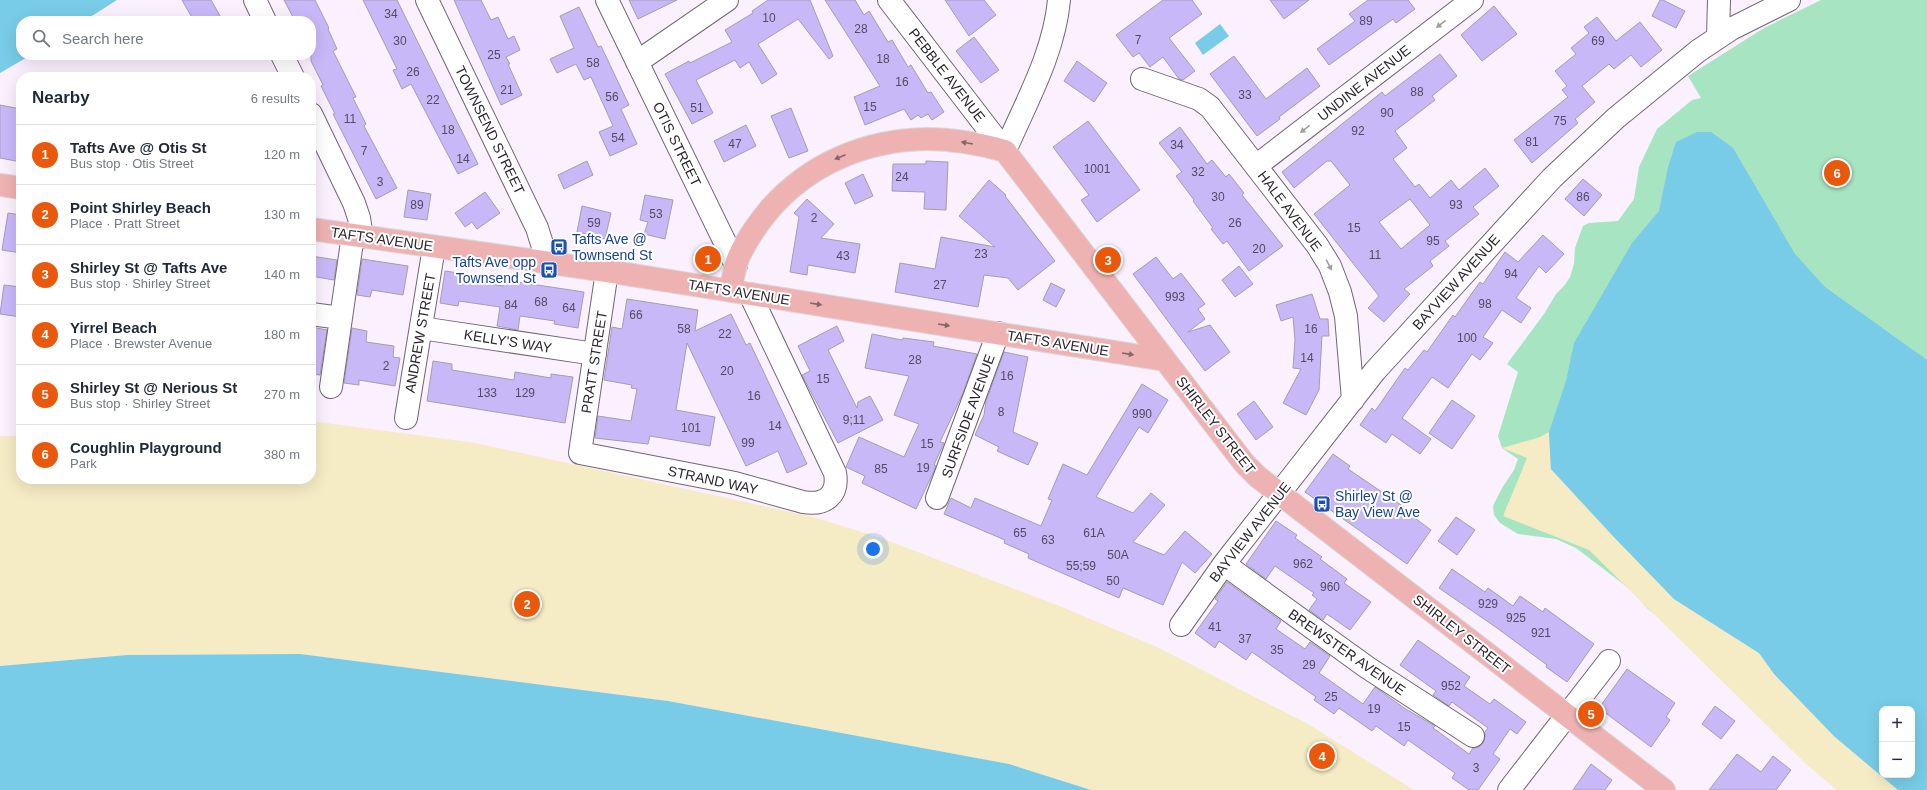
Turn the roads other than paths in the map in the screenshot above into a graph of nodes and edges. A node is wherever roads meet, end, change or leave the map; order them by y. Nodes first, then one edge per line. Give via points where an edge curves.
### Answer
1 (255, 0) edge
2 (427, 0) edge
3 (607, 0) edge
4 (728, 0) edge
5 (889, 0) edge
6 (1078, 0) edge
7 (1472, 0) edge
8 (1720, 0) edge
9 (1789, 0) edge
10 (1058, 5) edge
11 (263, 16) edge
12 (1718, 37) junction
13 (284, 60) edge
14 (637, 62) junction
15 (290, 72) edge
16 (1142, 78) dead end
17 (316, 124) edge
18 (1005, 151) junction
19 (1256, 166) junction
20 (0, 185) edge
21 (16, 187) edge
22 (316, 230) edge
23 (358, 236) junction
24 (434, 247) junction
25 (548, 263) junction
26 (736, 265) junction
27 (607, 271) junction
28 (740, 292) junction
29 (316, 315) edge
30 (341, 318) junction
31 (421, 328) junction
32 (998, 333) junction
33 (595, 354) junction
34 (1165, 360) junction
35 (331, 387) dead end
36 (1353, 400) junction
37 (406, 418) dead end
38 (580, 453) joint
39 (1279, 495) junction
40 (937, 498) dead end
41 (1224, 564) junction
42 (1181, 625) dead end
43 (1609, 662) dead end
44 (1568, 716) junction
45 (1473, 736) dead end
46 (1509, 790) edge
47 (1664, 790) edge

1 - 11 street
2 - 25 street, TOWNSEND STREET via 537,228
3 - 14 street, OTIS STREET
4 - 14 street
5 - 18 street, PEBBLE AVENUE
6 - 10 street
7 -> 19 street, UNDINE AVENUE
8 - 12 street
9 - 12 street, BAYVIEW AVENUE
10 - 18 street via 1050,47
12 - 36 street, BAYVIEW AVENUE via 1616,118 1552,178 1394,349
13 - 15 street
14 - 26 street, OTIS STREET
16 - 19 street, HALE AVENUE via 1205,102
17 - 23 street via 354,203
18 -> 26 main road via 958,141 928,139 885,143 841,156 803,178 782,196 750,235
18 - 34 main road, SHIRLEY STREET
19 -> 36 street, HALE AVENUE via 1317,245 1336,279 1346,316
20 - 21 main road
22 - 23 main road, TAFTS AVENUE
23 - 24 main road, TAFTS AVENUE
23 - 30 street
24 - 25 main road, TAFTS AVENUE
24 - 31 street, ANDREW STREET
25 - 27 main road, TAFTS AVENUE
26 - 28 main road
27 - 28 main road, TAFTS AVENUE
27 - 33 street, PRATT STREET
28 -> 32 main road, TAFTS AVENUE
28 - 38 street, STRAND WAY via 827,453 837,484 829,498 810,503 735,483
29 - 30 street
30 - 35 street
31 - 33 street, KELLY'S WAY
31 - 37 street, ANDREW STREET
32 -> 34 main road, TAFTS AVENUE
32 - 40 street, SURFSIDE AVENUE
33 - 38 street, PRATT STREET
34 - 39 main road, SHIRLEY STREET via 1249,468
36 - 39 street, BAYVIEW AVENUE
39 - 41 street, BAYVIEW AVENUE
39 - 44 main road, SHIRLEY STREET
41 - 42 street, BAYVIEW AVENUE
41 - 45 street, BREWSTER AVENUE via 1368,668
43 - 44 street
44 - 46 street
44 - 47 main road, SHIRLEY STREET

